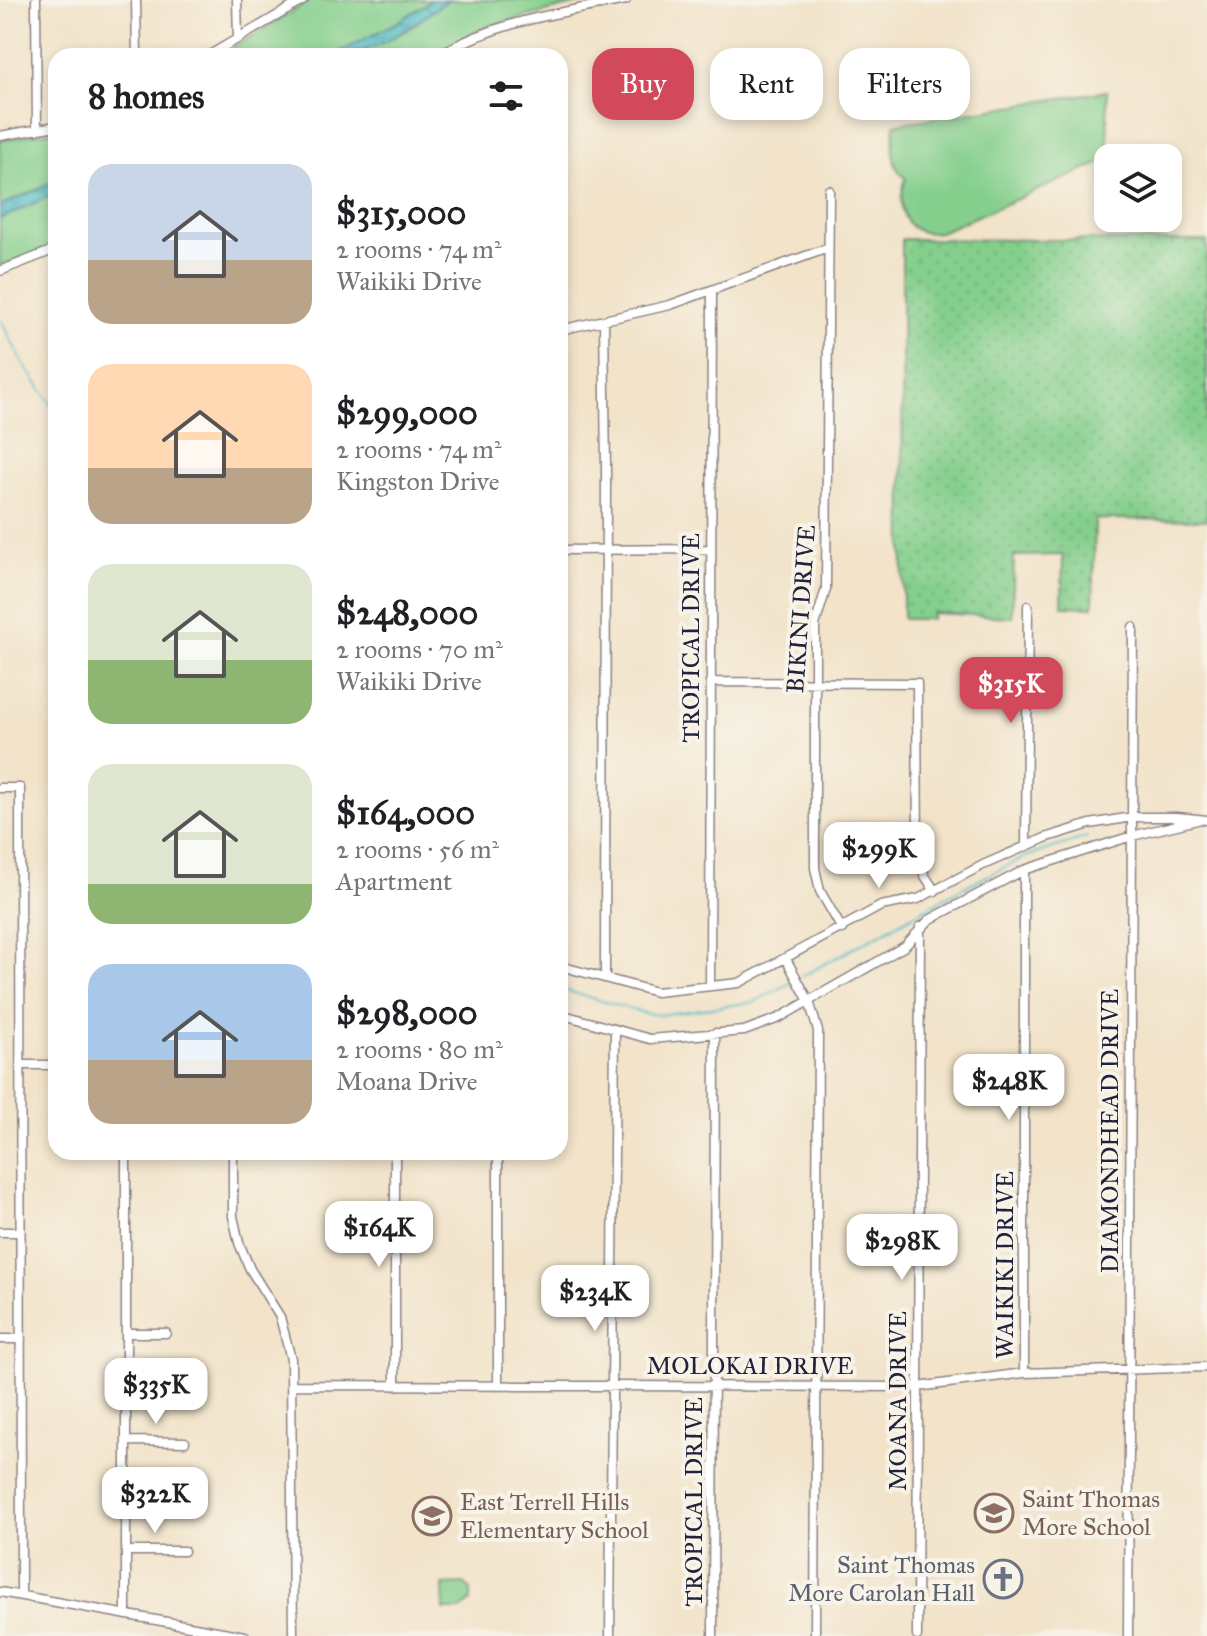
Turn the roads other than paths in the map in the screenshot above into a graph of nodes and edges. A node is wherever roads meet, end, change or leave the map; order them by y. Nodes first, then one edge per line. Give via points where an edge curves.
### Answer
1 (36, 0) edge
2 (136, 0) edge
3 (237, 0) edge
4 (304, 0) edge
5 (626, 0) edge
6 (238, 38) junction
7 (137, 48) edge
8 (221, 48) edge
9 (453, 48) edge
10 (48, 128) edge
11 (37, 130) junction
12 (0, 136) edge
13 (829, 190) dead end
14 (828, 248) junction
15 (48, 252) edge
16 (1, 270) edge
17 (712, 290) junction
18 (604, 320) junction
19 (568, 328) edge
20 (711, 549) junction
21 (568, 550) edge
22 (605, 550) junction
23 (1028, 606) dead end
24 (1133, 627) dead end
25 (710, 682) junction
26 (814, 682) junction
27 (0, 788) edge
28 (1132, 817) junction
29 (1202, 820) edge
30 (1132, 836) junction
31 (1026, 845) junction
32 (1024, 870) junction
33 (935, 891) junction
34 (920, 927) junction
35 (842, 929) junction
36 (786, 959) junction
37 (568, 968) edge
38 (605, 978) junction
39 (710, 986) junction
40 (809, 1001) junction
41 (568, 1016) edge
42 (615, 1030) junction
43 (715, 1033) junction
44 (20, 1065) junction
45 (48, 1065) edge
46 (126, 1160) edge
47 (233, 1160) edge
48 (395, 1160) edge
49 (498, 1160) edge
50 (353, 1221) dead end
51 (395, 1221) junction
52 (0, 1232) edge
53 (20, 1232) junction
54 (126, 1333) junction
55 (166, 1333) dead end
56 (0, 1339) edge
57 (21, 1339) junction
58 (1207, 1367) edge
59 (1129, 1368) junction
60 (1024, 1373) junction
61 (292, 1385) junction
62 (395, 1386) junction
63 (498, 1386) junction
64 (611, 1386) junction
65 (714, 1386) junction
66 (816, 1387) junction
67 (918, 1387) junction
68 (126, 1441) junction
69 (185, 1442) dead end
70 (126, 1551) junction
71 (184, 1551) dead end
72 (0, 1592) edge
73 (21, 1595) junction
74 (126, 1615) junction
75 (245, 1636) edge
76 (293, 1636) edge
77 (610, 1636) edge
78 (713, 1636) edge
79 (815, 1636) edge
80 (917, 1636) edge
81 (1128, 1636) edge

1 - 11 street
2 - 7 street
3 - 6 street
4 - 6 street
5 - 9 street via 523,19
6 - 8 street
10 - 11 street
11 - 12 street
13 - 14 street, BIKINI DRIVE
14 - 17 street
14 - 26 street, BIKINI DRIVE via 826,589 815,625
15 - 16 street
17 - 18 street
17 - 20 street, TROPICAL DRIVE
18 - 19 street
18 - 22 street
20 - 22 street
20 - 25 street, TROPICAL DRIVE
21 - 22 street
22 - 38 street
23 - 31 street
24 - 28 street, DIAMONDHEAD DRIVE
25 - 26 street
25 - 39 street, TROPICAL DRIVE
26 - 33 street via 917,683 918,857
26 - 35 street, BIKINI DRIVE via 816,880
27 - 44 street via 20,788
28 - 29 street
28 - 30 street, DIAMONDHEAD DRIVE
28 - 31 street
29 - 30 street
30 - 32 street
30 - 59 street, DIAMONDHEAD DRIVE
31 - 33 street
32 - 34 street
32 - 60 street, WAIKIKI DRIVE
33 - 35 street via 881,906
34 - 40 street via 905,946
34 - 67 street, MOANA DRIVE
35 - 36 street
36 - 39 street via 739,983
36 - 40 street
37 - 38 street
38 - 39 street via 656,992
40 - 43 street via 756,1028
40 - 66 street via 818,1031
41 - 42 street
42 - 43 street via 657,1040
42 - 64 street
43 - 65 street, TROPICAL DRIVE
44 - 45 street
44 - 53 street
46 - 54 street
47 - 61 street via 233,1216 239,1243 285,1330
48 - 51 street
49 - 63 street
50 - 51 street
51 - 62 street
52 - 53 street
53 - 57 street
54 - 55 street
54 - 68 street
56 - 57 street
57 - 73 street
58 - 59 street, MOLOKAI DRIVE
59 - 60 street, MOLOKAI DRIVE
59 - 81 street, DIAMONDHEAD DRIVE
60 - 67 street, MOLOKAI DRIVE
61 - 62 street, MOLOKAI DRIVE
61 - 76 street
62 - 63 street, MOLOKAI DRIVE
63 - 64 street, MOLOKAI DRIVE
64 - 65 street, MOLOKAI DRIVE
64 - 77 street
65 - 66 street, MOLOKAI DRIVE
65 - 78 street, TROPICAL DRIVE
66 - 67 street, MOLOKAI DRIVE
66 - 79 street
67 - 80 street, MOANA DRIVE
68 - 69 street
68 - 70 street
70 - 71 street
70 - 74 street
72 - 73 street
73 - 74 street
74 - 75 street

